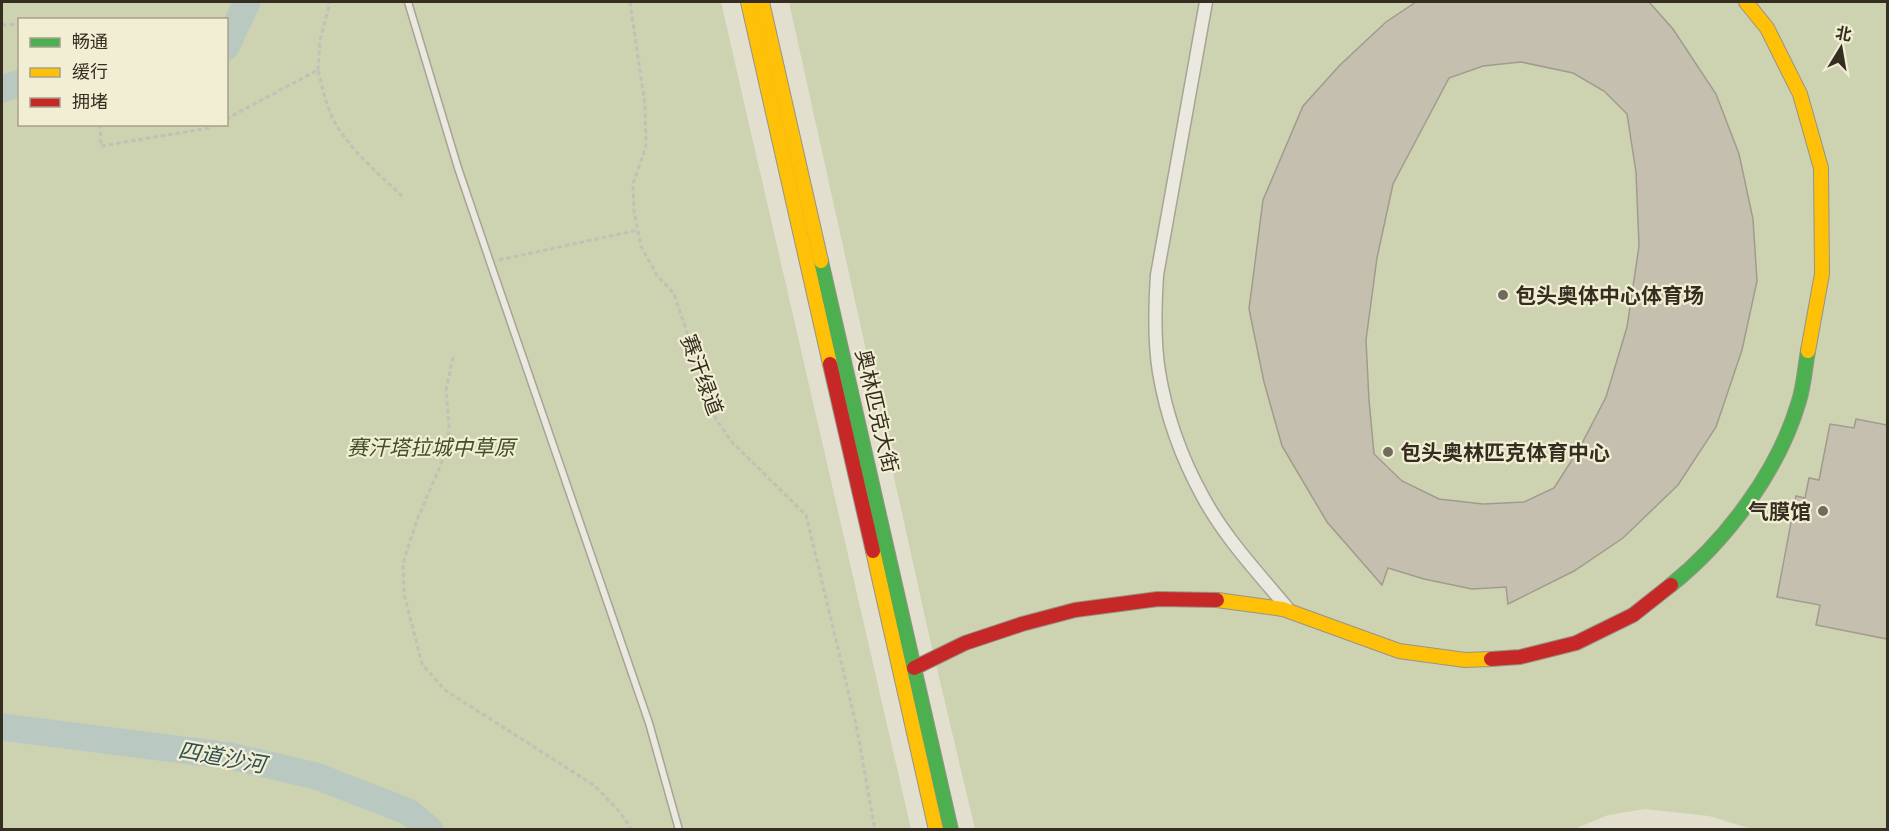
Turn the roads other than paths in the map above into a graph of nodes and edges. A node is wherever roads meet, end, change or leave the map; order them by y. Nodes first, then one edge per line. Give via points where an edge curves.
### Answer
1 (408, 2) edge
2 (748, 2) edge
3 (762, 2) edge
4 (1206, 2) edge
5 (1746, 2) edge
6 (1289, 610) junction
7 (914, 668) junction
8 (679, 830) edge
9 (936, 830) edge
10 (951, 830) edge

1 - 8 lane via 458,168 649,723
2 - 9 main road, 奥林匹克大街
3 - 7 main road, 奥林匹克大街
4 - 6 street via 1157,275 1159,371 1175,435 1203,497 1241,552
5 - 6 main road via 1767,28 1800,94 1821,168 1822,274 1799,401 1755,494 1683,575 1633,615 1576,643 1554,649 1520,657 1465,660 1399,651
6 - 7 main road via 1229,600 1158,599 1075,610 965,643
7 - 10 main road, 奥林匹克大街

